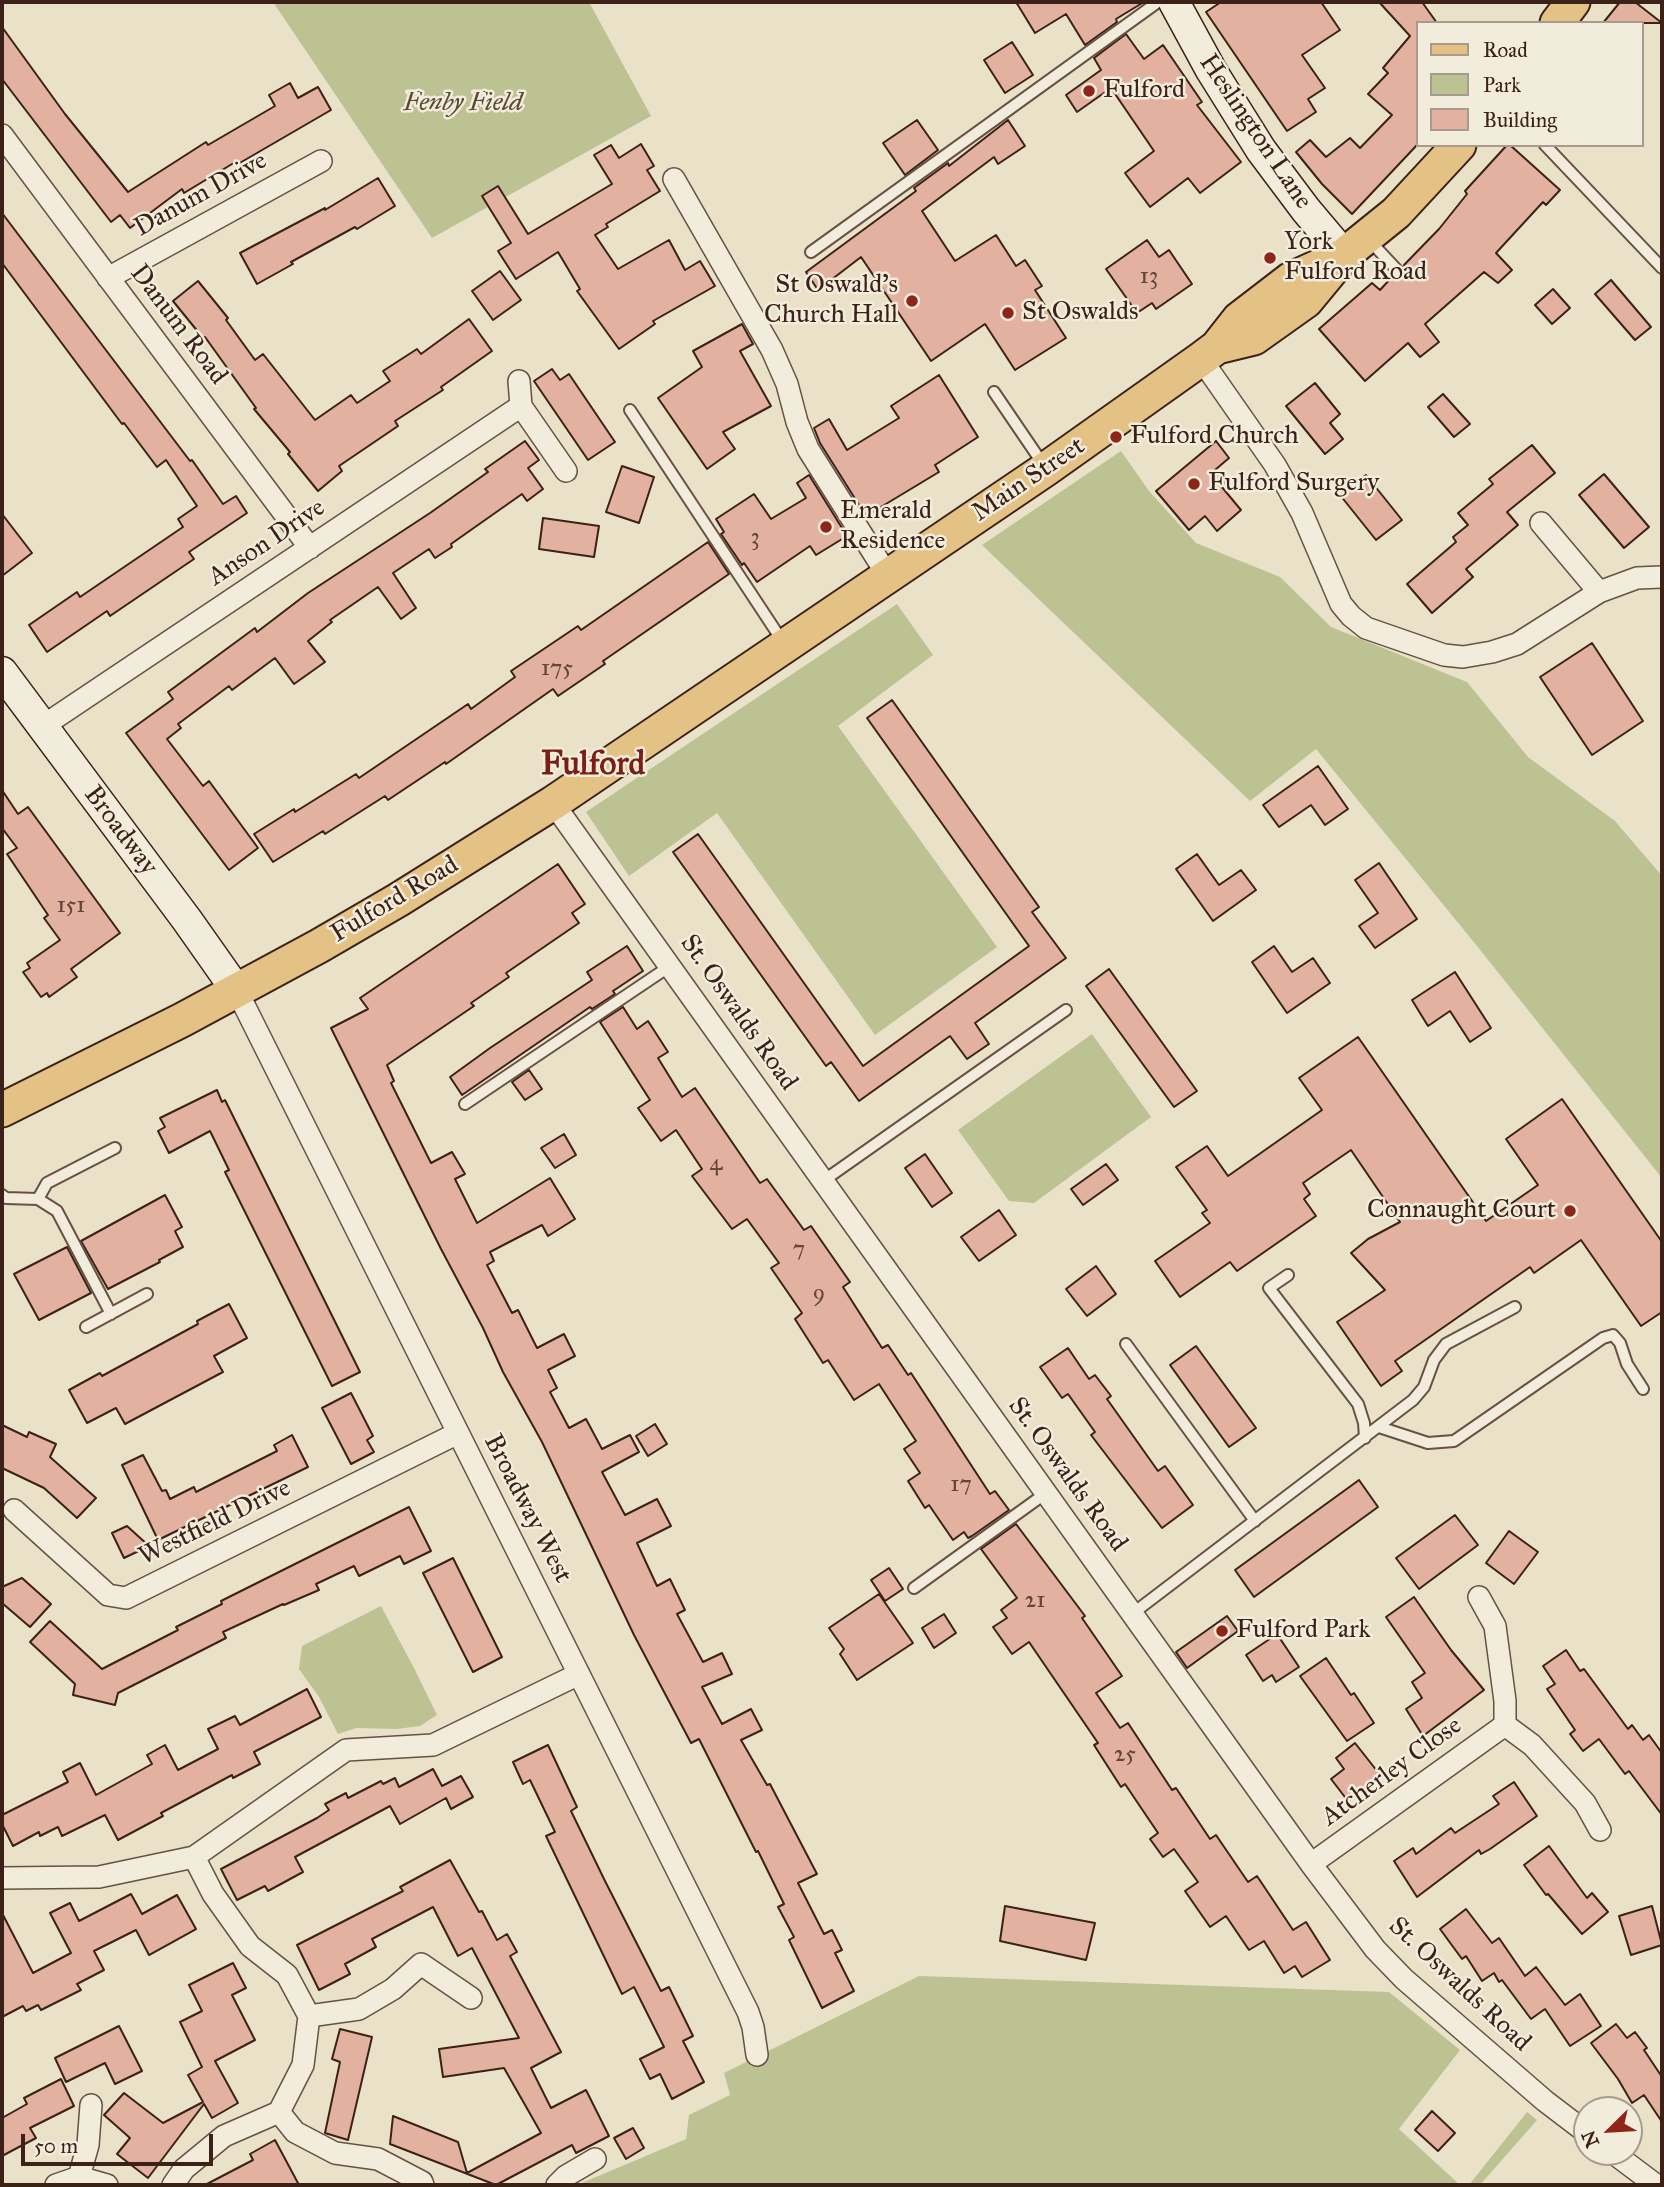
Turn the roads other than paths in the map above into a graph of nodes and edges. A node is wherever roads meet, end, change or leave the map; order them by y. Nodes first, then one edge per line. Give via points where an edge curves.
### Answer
1 (1158, 2) edge
2 (1174, 2) edge
3 (1573, 2) edge
4 (1559, 21) edge
5 (2, 135) edge
6 (1457, 147) edge
7 (1547, 147) edge
8 (321, 161) dead end
9 (674, 179) dead end
10 (1355, 247) junction
11 (811, 252) dead end
12 (1662, 268) edge
13 (1398, 271) dead end
14 (108, 278) junction
15 (1209, 353) junction
16 (519, 381) dead end
17 (994, 392) dead end
18 (521, 406) junction
19 (630, 411) dead end
20 (1046, 469) junction
21 (566, 471) dead end
22 (1541, 523) dead end
23 (310, 548) junction
24 (888, 576) junction
25 (1662, 577) edge
26 (1599, 592) junction
27 (777, 651) junction
28 (2, 672) edge
29 (43, 726) junction
30 (553, 803) junction
31 (670, 966) junction
32 (237, 991) junction
33 (1066, 1010) dead end
34 (465, 1104) dead end
35 (2, 1110) edge
36 (115, 1148) dead end
37 (823, 1181) junction
38 (2, 1195) edge
39 (38, 1199) junction
40 (1288, 1275) dead end
41 (147, 1294) dead end
42 (1515, 1307) dead end
43 (111, 1314) junction
44 (86, 1327) dead end
45 (1126, 1344) dead end
46 (1643, 1390) dead end
47 (1379, 1427) junction
48 (458, 1433) junction
49 (1365, 1438) junction
50 (1046, 1493) junction
51 (14, 1510) dead end
52 (1255, 1521) junction
53 (914, 1588) dead end
54 (1479, 1597) dead end
55 (1132, 1614) junction
56 (579, 1674) junction
57 (1505, 1725) junction
58 (1600, 1830) dead end
59 (194, 1857) junction
60 (1311, 1864) junction
61 (2, 1878) edge
62 (471, 1998) dead end
63 (309, 2016) junction
64 (757, 2055) dead end
65 (91, 2105) dead end
66 (279, 2112) junction
67 (1573, 2122) edge
68 (595, 2160) dead end
69 (1631, 2166) edge
70 (79, 2177) junction
71 (55, 2185) edge
72 (107, 2185) edge
73 (173, 2185) edge
74 (423, 2185) edge
75 (557, 2185) edge
76 (1656, 2185) edge

1 - 11 lane
2 - 10 street, Heslington Lane via 1211,70 1295,197
3 - 4 main road
5 - 14 street, Danum Road
6 - 10 main road, Main Street via 1396,213
7 - 12 lane
8 - 14 street, Danum Drive
9 - 24 street via 772,350 808,449
10 - 13 lane
10 - 15 main road, Main Street via 1291,279 1239,319
14 - 23 street, Danum Road
15 - 20 main road, Main Street
15 - 26 street via 1302,513 1341,604 1366,628 1444,655 1473,655 1517,644
16 - 18 street
17 - 20 lane
18 - 21 street
18 - 23 street, Anson Drive
19 - 27 lane
20 - 24 main road, Main Street
22 - 26 street
23 - 29 street, Anson Drive
24 - 27 main road, Main Street
25 - 26 street via 1637,578
27 - 30 main road, Fulford Road
28 - 29 street, Broadway
29 - 32 street, Broadway
30 - 31 street, St. Oswalds Road
30 - 32 main road, Fulford Road via 398,900
31 - 34 lane
31 - 37 street, St. Oswalds Road
32 - 35 main road, Fulford Road
32 - 48 street, Broadway West
33 - 37 lane
36 - 39 lane via 47,1183
37 - 50 street, St. Oswalds Road
38 - 39 lane
39 - 43 lane via 57,1211
40 - 49 lane via 1269,1288 1358,1405
41 - 43 lane
42 - 47 lane via 1446,1344 1424,1387
43 - 44 lane
45 - 52 lane
46 - 47 lane via 1613,1335 1454,1441 1428,1443
47 - 49 lane
48 - 51 street, Westfield Drive via 126,1598 108,1595
48 - 56 street, Broadway West
49 - 52 lane
50 - 53 lane
50 - 55 street, St. Oswalds Road
52 - 55 lane
54 - 57 street, Atcherley Close via 1495,1626
55 - 60 street, St. Oswalds Road
56 - 59 street via 433,1745 346,1750
56 - 64 street, Broadway West via 748,2012
57 - 58 street, Atcherley Close via 1532,1745 1585,1803
57 - 60 street, Atcherley Close
59 - 61 street via 99,1877
59 - 63 street via 213,1894 250,1946 287,1975
60 - 67 street, St. Oswalds Road via 1391,1967
62 - 63 street via 423,1955 393,1989 359,2009
63 - 66 street via 303,2065
65 - 70 street via 88,2145
66 - 73 street via 224,2136 184,2169
66 - 74 street via 295,2132 334,2153 378,2159
68 - 75 street
69 - 76 street
70 - 71 street
70 - 72 street

